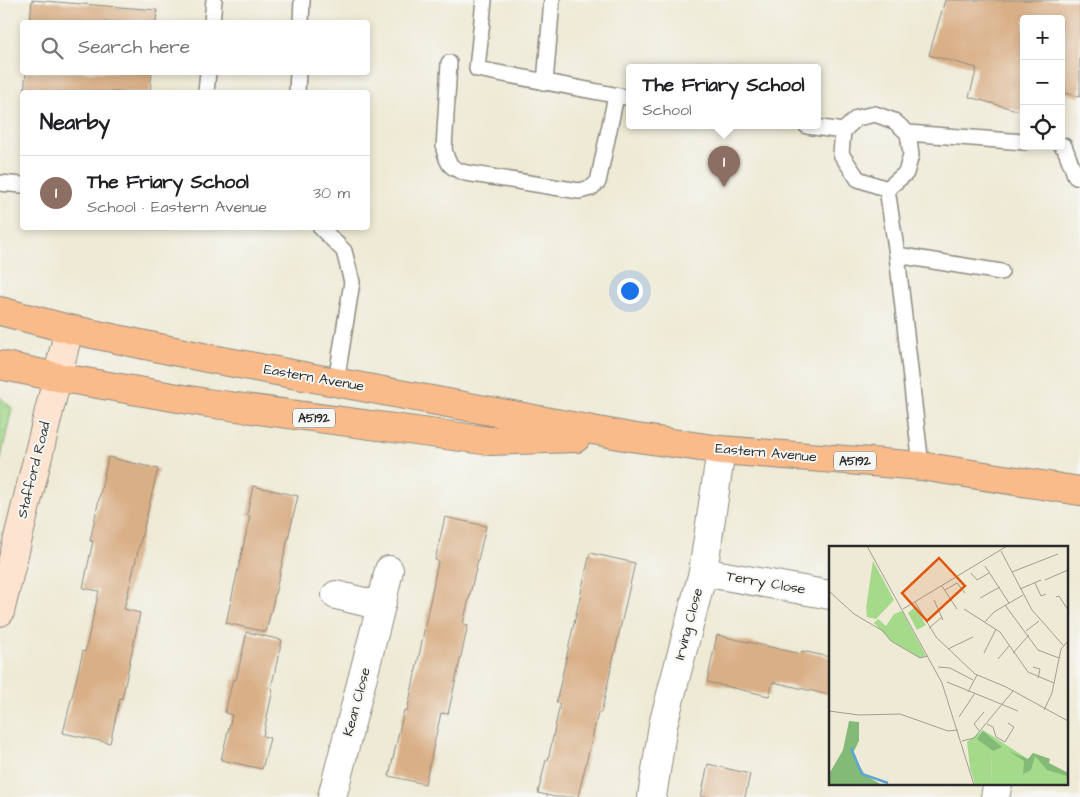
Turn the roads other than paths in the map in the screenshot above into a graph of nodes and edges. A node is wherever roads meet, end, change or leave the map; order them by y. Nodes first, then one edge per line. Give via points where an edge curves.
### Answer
1 (214, 0) edge
2 (302, 0) edge
3 (484, 0) edge
4 (552, 0) edge
5 (212, 20) edge
6 (301, 20) edge
7 (449, 63) dead end
8 (208, 75) edge
9 (298, 75) edge
10 (545, 83) junction
11 (206, 90) edge
12 (297, 90) edge
13 (623, 97) edge
14 (821, 128) edge
15 (843, 131) junction
16 (908, 133) junction
17 (1020, 142) edge
18 (1065, 145) edge
19 (1080, 146) edge
20 (1065, 150) edge
21 (1076, 178) dead end
22 (0, 183) edge
23 (20, 185) edge
24 (887, 189) junction
25 (323, 230) edge
26 (897, 255) junction
27 (1001, 272) dead end
28 (0, 312) edge
29 (69, 329) junction
30 (0, 364) edge
31 (57, 377) junction
32 (336, 382) junction
33 (630, 437) junction
34 (721, 450) junction
35 (921, 466) junction
36 (1080, 491) edge
37 (389, 570) dead end
38 (703, 572) junction
39 (336, 595) dead end
40 (829, 595) edge
41 (381, 606) junction
42 (0, 612) edge
43 (998, 784) edge
44 (332, 797) edge
45 (652, 797) edge
46 (995, 797) edge

1 - 5 lane
2 - 6 lane
3 - 10 lane via 477,69
4 - 10 lane
7 - 13 lane via 444,149 454,170 466,173 578,191 591,188 598,182
8 - 11 lane
9 - 12 lane
10 - 13 lane
14 - 15 lane
15 - 16 lane via 857,118 875,114 894,121
15 - 24 lane via 841,154 858,179
16 - 17 lane
16 - 24 lane via 911,155 906,173
18 - 19 lane
20 - 21 lane
22 - 23 lane
24 - 26 lane
25 - 32 lane via 344,251 352,282
26 - 27 lane
26 - 35 lane
28 - 29 highway, Eastern Avenue / A5192
29 - 31 street, Stafford Road
29 - 32 highway, Eastern Avenue / A5192 via 212,360
30 - 31 highway, Eastern Avenue / A5192
31 - 33 highway, Eastern Avenue / A5192 via 207,403 490,441
31 - 42 street, Stafford Road
32 - 33 highway, Eastern Avenue / A5192
33 - 34 highway, Eastern Avenue / A5192
34 - 35 highway, Eastern Avenue / A5192
34 - 38 street, Irving Close
35 - 36 highway, Eastern Avenue / A5192
37 - 41 street, Kean Close
38 - 40 street, Terry Close
38 - 45 street, Irving Close via 663,725
39 - 41 street
41 - 44 street, Kean Close
43 - 46 street

